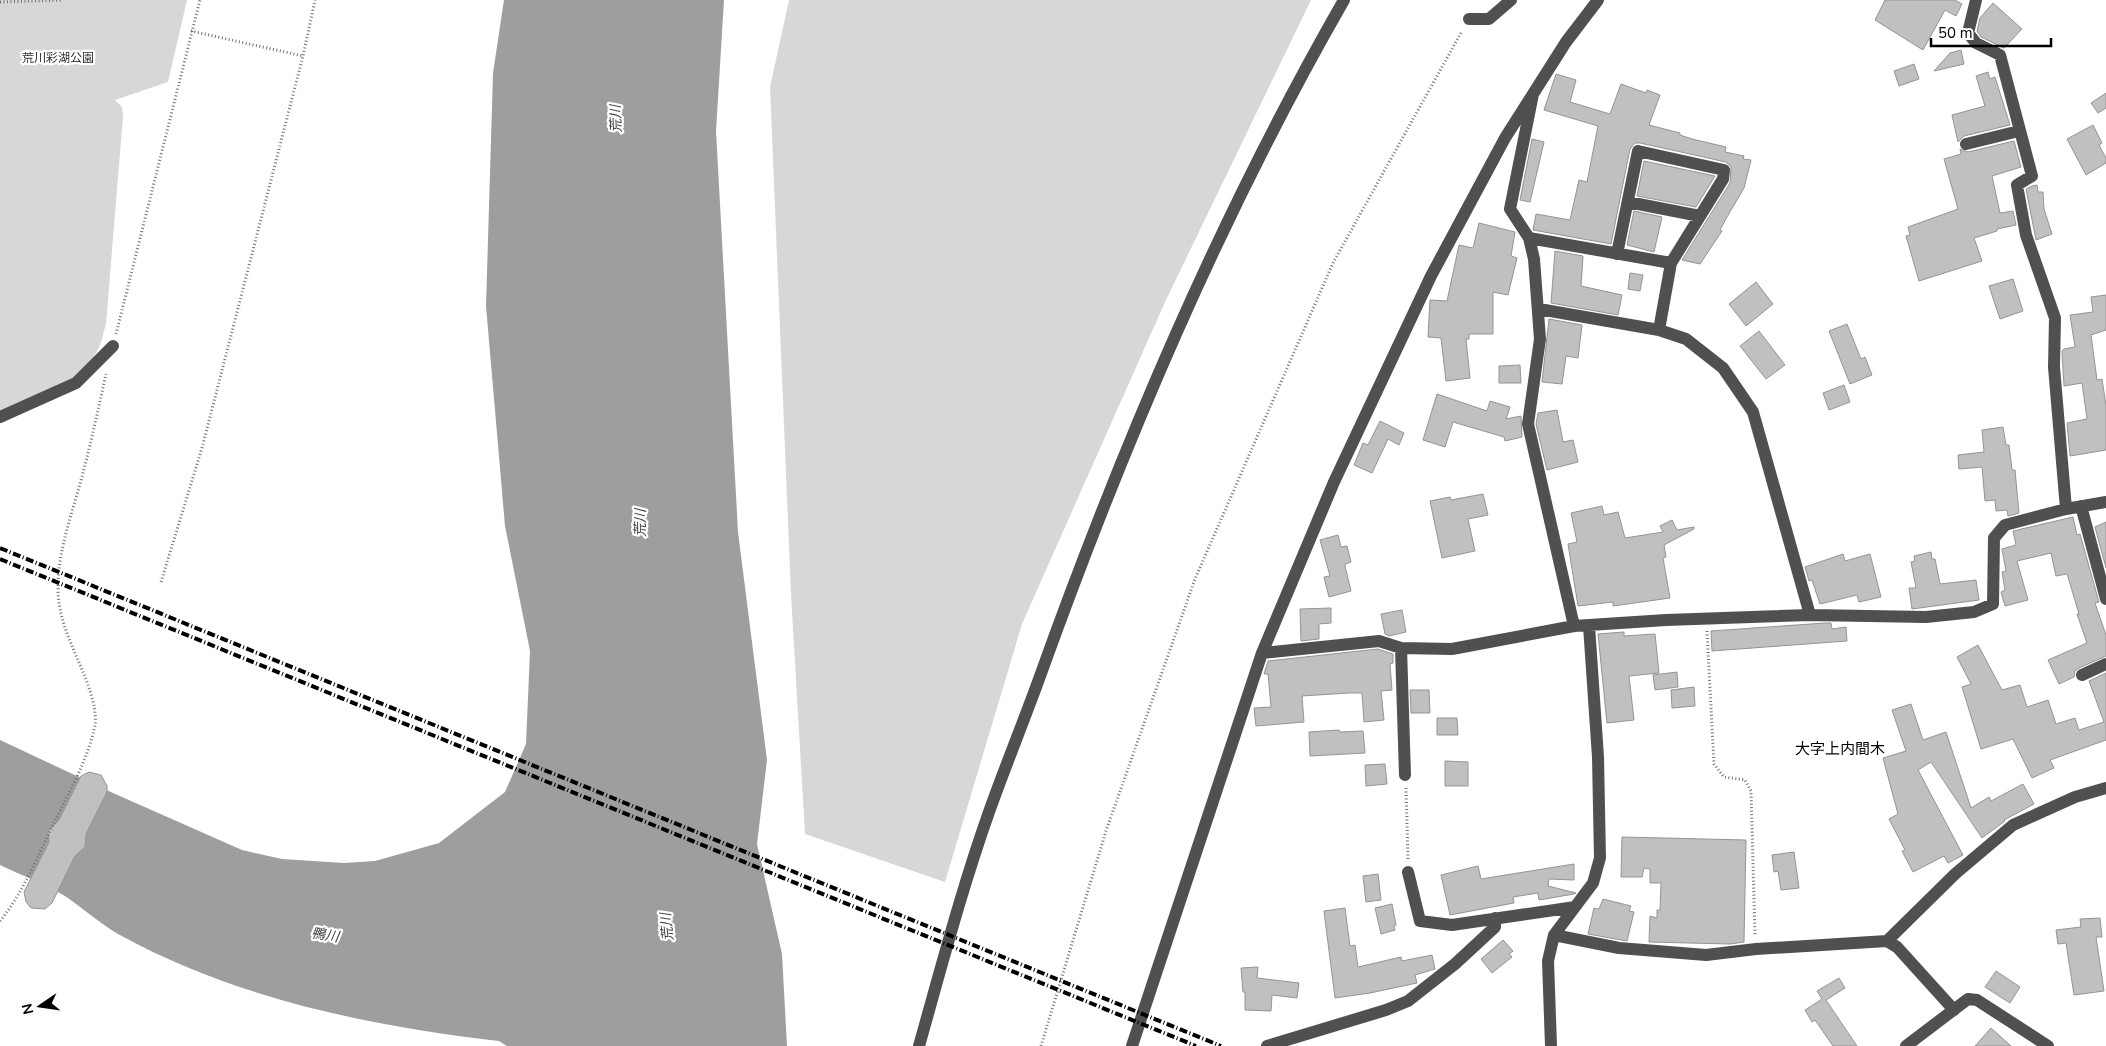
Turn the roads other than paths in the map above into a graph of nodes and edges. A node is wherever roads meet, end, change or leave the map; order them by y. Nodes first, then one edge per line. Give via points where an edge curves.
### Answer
1 (1344, 0) edge
2 (1511, 0) edge
3 (1598, 0) edge
4 (1976, 0) edge
5 (1469, 19) road end
6 (1533, 94) junction
7 (2019, 131) junction
8 (1966, 144) dead end
9 (1628, 202) junction
10 (1700, 216) junction
11 (1529, 238) junction
12 (1617, 254) junction
13 (1671, 263) junction
14 (1539, 309) junction
15 (1659, 330) junction
16 (113, 346) road end
17 (0, 417) edge
18 (2106, 502) edge
19 (2081, 506) junction
20 (2066, 510) junction
21 (2106, 599) edge
22 (1810, 615) junction
23 (1574, 626) junction
24 (1589, 626) junction
25 (1401, 648) junction
26 (1262, 653) junction
27 (2106, 664) edge
28 (2082, 675) dead end
29 (1406, 775) road end
30 (2106, 788) edge
31 (1408, 872) road end
32 (1575, 907) junction
33 (1495, 918) junction
34 (1554, 935) junction
35 (1887, 942) junction
36 (1954, 1010) junction
37 (919, 1046) edge
38 (1132, 1046) edge
39 (1267, 1046) edge
40 (1551, 1046) edge
41 (1906, 1046) edge
42 (2048, 1046) edge

1 - 37 street via 1229,218 1168,348 1116,472 989,813
2 - 5 street via 1489,19
3 - 6 street
4 - 7 street via 1968,33 1976,43 2000,55
6 - 11 street via 1510,209
6 - 26 street via 1505,138 1431,276 1334,482
7 - 8 street
7 - 20 street via 2032,176 2017,185 2026,235 2055,318 2054,367
9 - 10 street
9 - 10 street via 1638,151 1724,170 1723,179
9 - 12 street
10 - 13 street
11 - 12 street
11 - 14 street
12 - 13 street
13 - 15 street
14 - 15 street
14 - 23 street via 1540,339 1528,424
15 - 22 street via 1686,339 1723,368 1753,412
16 - 17 street via 76,383
18 - 19 street
19 - 20 street
19 - 21 street
20 - 22 street via 2005,525 1994,538 1993,604 1974,612 1926,617
22 - 24 street
23 - 24 street
23 - 25 street via 1452,650
24 - 32 street via 1598,757 1600,858 1593,883
25 - 26 street via 1379,641
25 - 29 street
26 - 38 street
27 - 28 street
30 - 35 street via 2013,825 1955,874
31 - 33 street via 1420,921 1452,925
32 - 33 street
32 - 34 street
33 - 39 street via 1495,926 1455,964 1408,1001
34 - 35 street via 1619,948 1706,955
34 - 40 street via 1548,961
35 - 36 street via 1896,947
36 - 41 street
36 - 42 street via 1968,999 1977,1000

